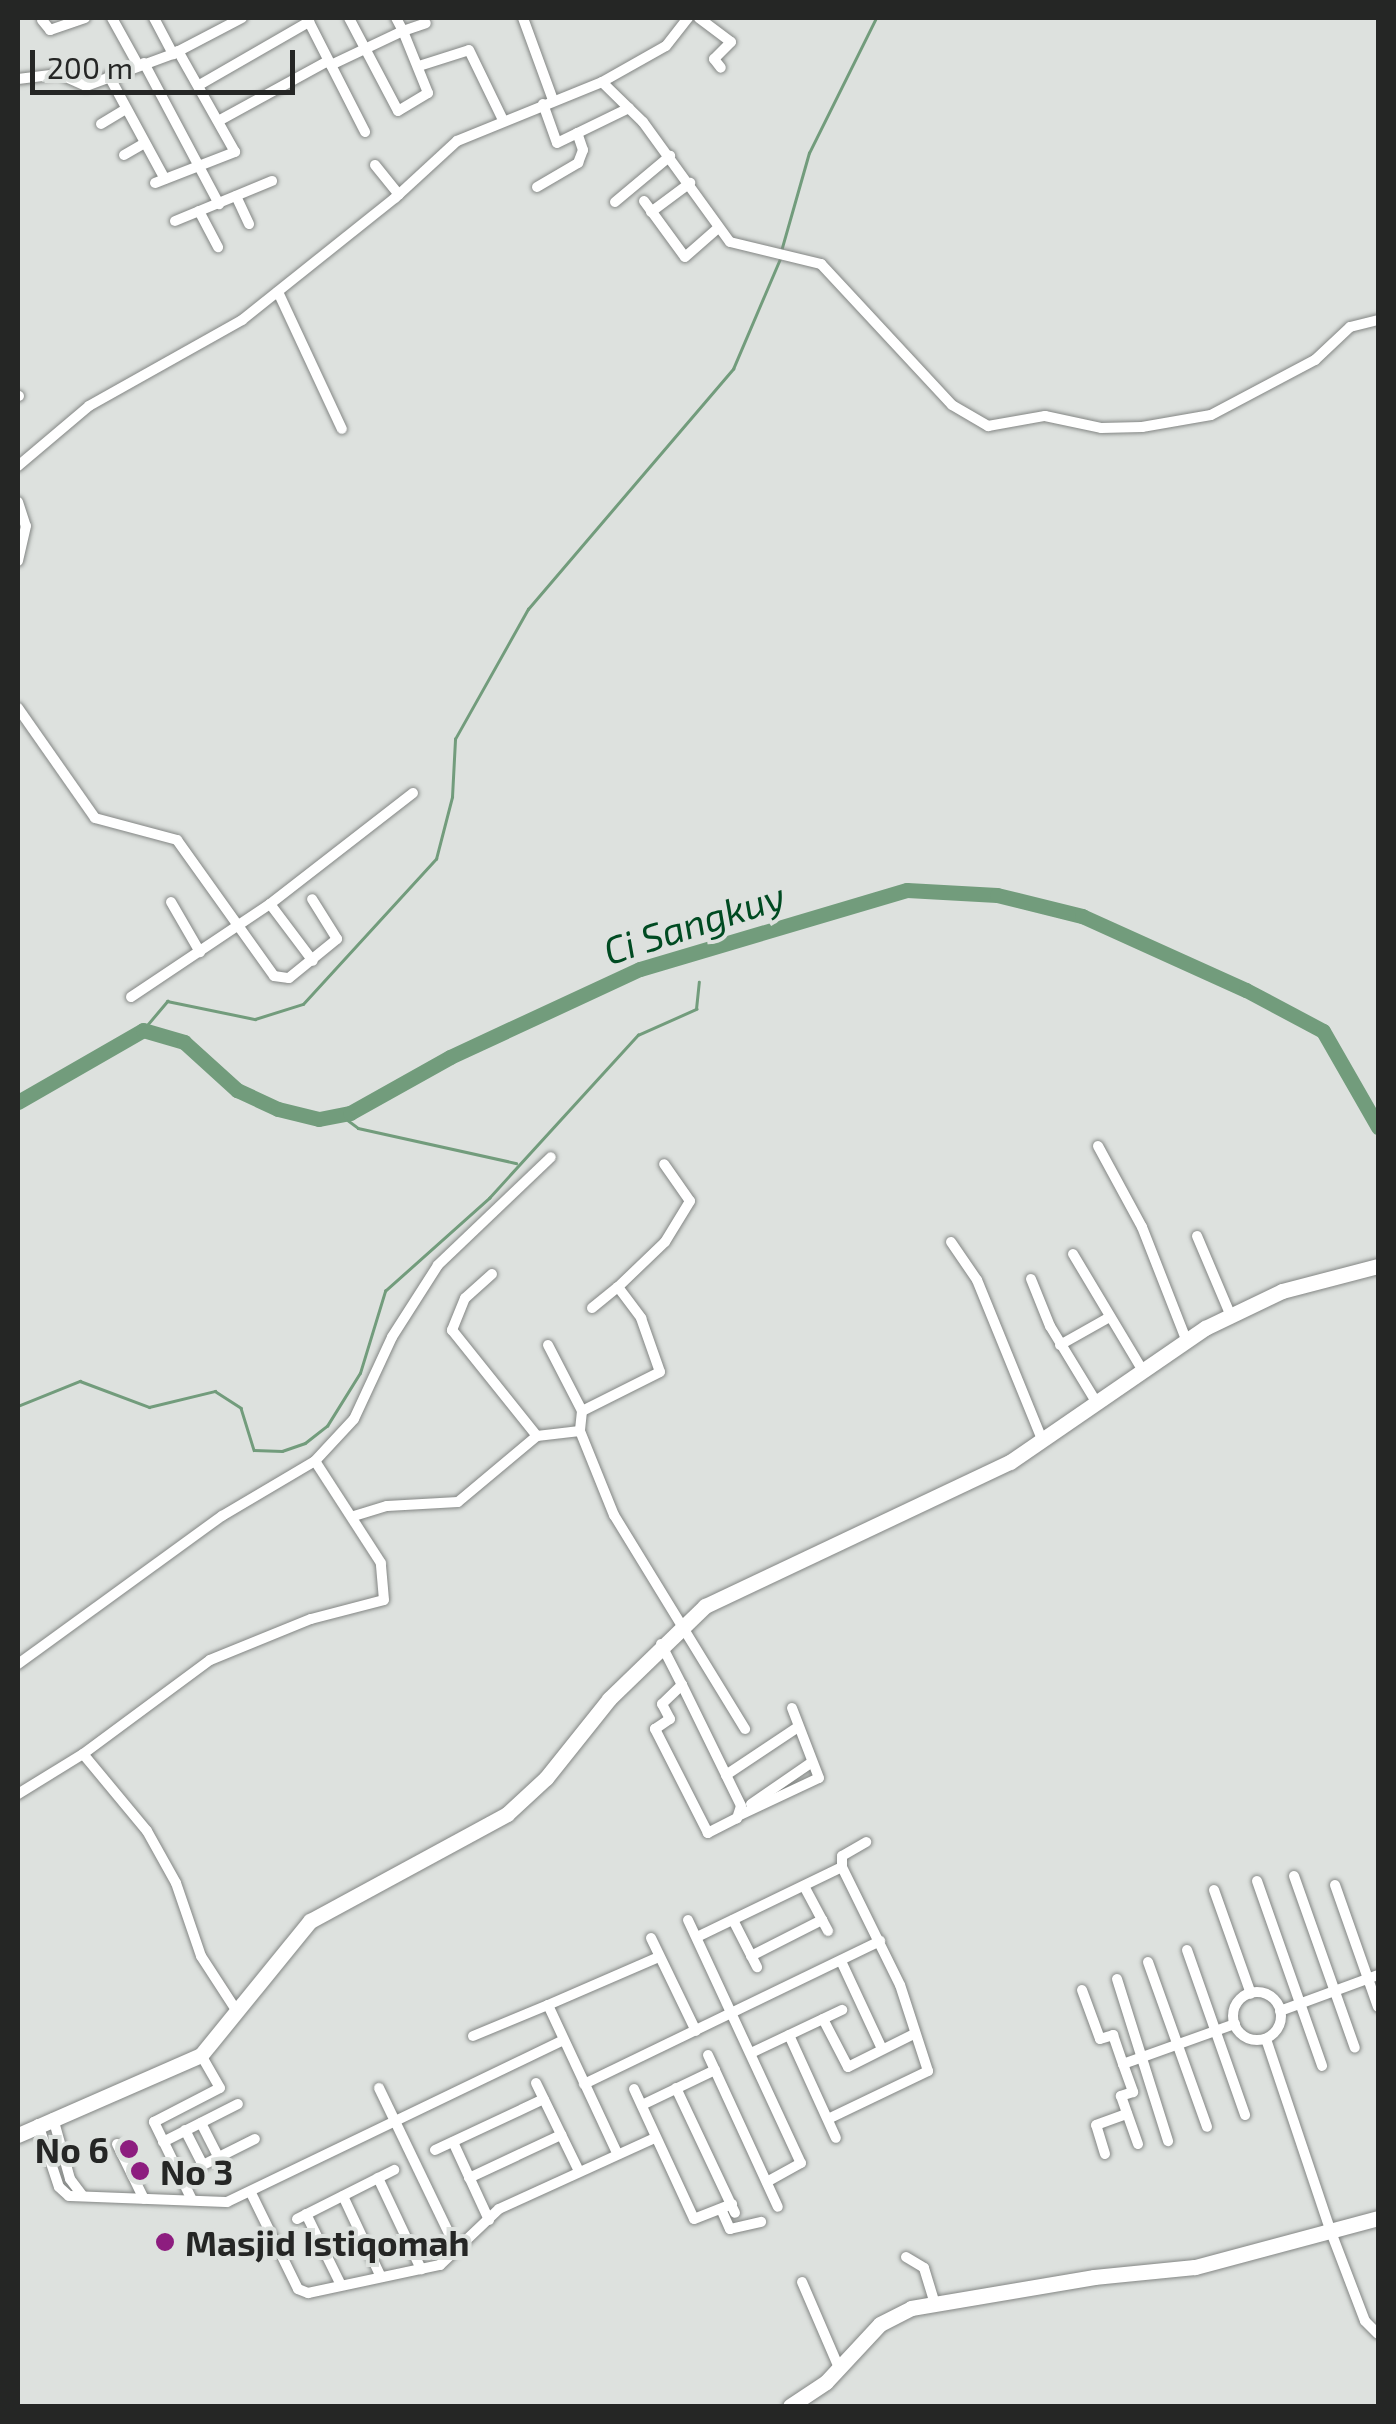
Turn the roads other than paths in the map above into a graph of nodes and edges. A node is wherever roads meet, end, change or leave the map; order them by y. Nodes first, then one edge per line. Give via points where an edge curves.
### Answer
1 (84, 18) edge
2 (112, 18) edge
3 (242, 18) edge
4 (348, 18) edge
5 (396, 18) edge
6 (523, 18) edge
7 (688, 18) edge
8 (699, 18) edge
9 (157, 19) edge
10 (42, 20) dead end
11 (308, 20) edge
12 (426, 23) dead end
13 (404, 32) junction
14 (363, 50) junction
15 (175, 52) junction
16 (329, 63) junction
17 (141, 64) junction
18 (419, 66) junction
19 (720, 68) dead end
20 (108, 76) junction
21 (18, 79) edge
22 (602, 82) junction
23 (200, 84) junction
24 (548, 102) junction
25 (630, 108) junction
26 (126, 109) junction
27 (502, 118) junction
28 (222, 119) junction
29 (101, 124) dead end
30 (364, 132) dead end
31 (578, 133) junction
32 (145, 143) junction
33 (124, 156) dead end
34 (670, 156) junction
35 (376, 164) dead end
36 (202, 166) junction
37 (272, 181) dead end
38 (690, 183) junction
39 (538, 187) dead end
40 (400, 195) junction
41 (236, 196) junction
42 (644, 201) dead end
43 (615, 202) dead end
44 (219, 204) junction
45 (199, 212) junction
46 (652, 212) junction
47 (175, 221) dead end
48 (249, 224) dead end
49 (718, 228) junction
50 (218, 248) dead end
51 (278, 292) junction
52 (1378, 320) edge
53 (342, 429) dead end
54 (18, 466) edge
55 (18, 502) edge
56 (18, 561) edge
57 (18, 708) edge
58 (412, 793) dead end
59 (312, 899) dead end
60 (172, 902) dead end
61 (270, 904) junction
62 (236, 928) junction
63 (200, 952) junction
64 (313, 961) junction
65 (131, 997) dead end
66 (1098, 1146) dead end
67 (551, 1157) dead end
68 (664, 1164) dead end
69 (1197, 1236) dead end
70 (951, 1242) dead end
71 (1074, 1254) dead end
72 (1378, 1266) edge
73 (492, 1274) dead end
74 (1031, 1279) dead end
75 (618, 1287) junction
76 (592, 1308) dead end
77 (1230, 1316) junction
78 (1108, 1318) junction
79 (1186, 1339) junction
80 (548, 1344) dead end
81 (1060, 1345) junction
82 (1143, 1371) junction
83 (1099, 1406) junction
84 (582, 1411) junction
85 (580, 1431) junction
86 (537, 1436) junction
87 (1043, 1443) junction
88 (315, 1461) junction
89 (354, 1516) junction
90 (681, 1624) junction
91 (662, 1644) junction
92 (18, 1664) edge
93 (682, 1685) junction
94 (792, 1708) dead end
95 (798, 1728) junction
96 (745, 1729) dead end
97 (83, 1754) junction
98 (812, 1762) junction
99 (726, 1774) junction
100 (18, 1794) edge
101 (741, 1813) junction
102 (866, 1842) dead end
103 (842, 1867) junction
104 (1294, 1876) dead end
105 (1258, 1881) dead end
106 (1335, 1884) dead end
107 (804, 1886) junction
108 (1214, 1890) dead end
109 (688, 1920) dead end
110 (733, 1920) junction
111 (822, 1920) junction
112 (828, 1931) dead end
113 (697, 1937) junction
114 (650, 1938) dead end
115 (880, 1941) junction
116 (1188, 1950) dead end
117 (659, 1956) junction
118 (751, 1956) junction
119 (841, 1961) junction
120 (1148, 1962) dead end
121 (757, 1968) dead end
122 (1374, 1977) edge
123 (1117, 1979) dead end
124 (1082, 1990) dead end
125 (1334, 1991) junction
126 (1251, 1994) junction
127 (1301, 2004) junction
128 (548, 2005) junction
129 (1378, 2007) edge
130 (842, 2010) dead end
131 (1280, 2011) junction
132 (238, 2013) junction
133 (732, 2013) junction
134 (823, 2019) junction
135 (1235, 2024) junction
136 (696, 2030) junction
137 (1215, 2031) junction
138 (914, 2034) junction
139 (789, 2035) junction
140 (473, 2036) dead end
141 (1266, 2039) junction
142 (564, 2040) junction
143 (1177, 2045) junction
144 (1355, 2048) dead end
145 (882, 2049) junction
146 (751, 2053) junction
147 (201, 2055) junction
148 (708, 2056) dead end
149 (1142, 2058) junction
150 (1124, 2064) junction
151 (1322, 2066) dead end
152 (715, 2070) junction
153 (536, 2083) dead end
154 (584, 2084) junction
155 (379, 2088) dead end
156 (676, 2088) junction
157 (634, 2089) dead end
158 (544, 2099) junction
159 (238, 2104) dead end
160 (642, 2105) junction
161 (1128, 2114) junction
162 (1245, 2116) dead end
163 (828, 2119) junction
164 (45, 2121) junction
165 (200, 2122) junction
166 (395, 2122) junction
167 (1207, 2127) dead end
168 (185, 2130) junction
169 (18, 2135) edge
170 (561, 2135) junction
171 (655, 2138) junction
172 (836, 2138) dead end
173 (255, 2139) dead end
174 (1168, 2141) dead end
175 (163, 2142) junction
176 (453, 2142) junction
177 (117, 2144) dead end
178 (1138, 2144) dead end
179 (435, 2150) dead end
180 (618, 2153) junction
181 (1105, 2154) dead end
182 (218, 2157) junction
183 (394, 2170) dead end
184 (579, 2171) junction
185 (378, 2178) junction
186 (469, 2178) junction
187 (767, 2182) junction
188 (252, 2193) junction
189 (343, 2196) junction
190 (144, 2199) junction
191 (192, 2200) junction
192 (778, 2207) dead end
193 (729, 2209) junction
194 (1378, 2218) edge
195 (489, 2220) junction
196 (761, 2222) dead end
197 (1331, 2232) junction
198 (458, 2250) junction
199 (906, 2257) dead end
200 (422, 2269) junction
201 (381, 2277) junction
202 (802, 2282) dead end
203 (341, 2285) junction
204 (936, 2303) junction
205 (1378, 2334) edge
206 (840, 2368) junction
207 (790, 2406) edge

1 - 10 street via 50,30
2 - 17 street
3 - 15 street
4 - 14 street
5 - 13 street
6 - 24 street
7 - 22 street via 666,46
8 - 19 street via 731,42 714,59
9 - 15 street
11 - 16 street
11 - 23 street
12 - 13 street
13 - 14 street
13 - 18 street
14 - 16 street
14 - 18 street via 398,112 428,93
15 - 17 street
15 - 23 street
16 - 28 street
16 - 30 street
17 - 20 street
17 - 36 street
18 - 27 street via 470,50
20 - 21 street via 86,86 60,74
20 - 26 street
22 - 24 street
22 - 25 street
23 - 28 street
24 - 27 street
24 - 31 street via 556,142
25 - 31 street
25 - 34 street
26 - 29 street
26 - 32 street
27 - 40 street via 452,144
28 - 36 street via 235,152
31 - 39 street via 578,164
32 - 33 street
32 - 36 street via 160,181
34 - 38 street
34 - 43 street
35 - 40 street
36 - 44 street
37 - 41 street
38 - 46 street
38 - 49 street
40 - 51 street
41 - 44 street
41 - 48 street
42 - 46 street
44 - 45 street
45 - 47 street
45 - 50 street
46 - 49 street via 685,258
49 - 52 street via 730,242 796,254 828,270 952,405 988,426 1045,416 1129,428 1210,414 1315,360 1350,327
51 - 53 street
51 - 54 street via 232,327 89,406
55 - 56 street via 26,526
57 - 62 street via 85,808 107,822 177,840
58 - 61 street
59 - 64 street via 338,932
60 - 63 street
61 - 62 street
61 - 64 street
62 - 63 street
62 - 64 street via 274,976 289,978
63 - 65 street
66 - 79 street via 1142,1227
67 - 88 street via 438,1265 392,1337 354,1419
68 - 75 street via 690,1201 665,1242
69 - 77 street
70 - 87 street via 978,1280
71 - 78 street
72 - 77 street via 1311,1281
73 - 86 street via 465,1298 452,1330
74 - 81 street
75 - 76 street
75 - 84 street via 641,1318 660,1375
77 - 79 street
78 - 81 street
78 - 82 street
79 - 82 street
80 - 84 street
81 - 83 street
82 - 83 street
83 - 87 street
84 - 85 street
85 - 86 street
85 - 90 street via 614,1515
86 - 89 street via 458,1502 387,1506
87 - 90 street via 882,1527 741,1588
88 - 89 street
88 - 92 street via 222,1516
89 - 97 street via 380,1563 384,1600 295,1624 254,1648 210,1660
90 - 91 street
90 - 96 street
91 - 93 street
91 - 132 street via 507,1814 310,1920
93 - 99 street
93 - 101 street via 662,1704 670,1719 655,1728 676,1779 704,1832
94 - 95 street
95 - 98 street
95 - 99 street
97 - 100 street
97 - 132 street via 147,1831 176,1883 201,1956
98 - 101 street
98 - 101 street via 819,1778
99 - 101 street
102 - 103 street via 842,1856
103 - 107 street
103 - 115 street
104 - 125 street
105 - 127 street
106 - 122 street
107 - 110 street
107 - 111 street
108 - 126 street
109 - 113 street
110 - 113 street
110 - 118 street
111 - 112 street
111 - 118 street
113 - 133 street
114 - 117 street
115 - 119 street
115 - 138 street
116 - 137 street
117 - 128 street
117 - 136 street
118 - 121 street
119 - 133 street
119 - 145 street
120 - 143 street
122 - 125 street
122 - 129 street
123 - 149 street
124 - 150 street via 1100,2039 1112,2035
125 - 127 street
125 - 144 street
126 - 131 street via 1269,1995
126 - 135 street via 1235,2007
127 - 131 street
127 - 151 street
128 - 140 street
128 - 142 street
130 - 134 street
131 - 141 street via 1277,2031
132 - 147 street
133 - 136 street
133 - 146 street
134 - 139 street
134 - 145 street via 848,2067
135 - 137 street
135 - 141 street via 1252,2040
136 - 154 street
137 - 143 street
137 - 162 street
138 - 145 street
138 - 163 street via 926,2074
139 - 146 street
139 - 163 street
141 - 197 street
142 - 154 street
142 - 166 street
143 - 149 street
143 - 167 street
146 - 187 street via 802,2163
147 - 164 street
147 - 175 street via 220,2088 154,2122
148 - 152 street
149 - 150 street
149 - 174 street
150 - 161 street via 1133,2092 1121,2096
152 - 156 street
152 - 187 street
153 - 158 street
154 - 180 street
155 - 166 street
156 - 160 street
156 - 193 street
157 - 160 street
158 - 170 street
158 - 176 street
159 - 165 street
160 - 171 street
161 - 178 street
161 - 181 street via 1096,2125
163 - 172 street
164 - 169 street
164 - 190 street via 70,2180 84,2196
165 - 168 street
165 - 182 street
166 - 188 street
166 - 198 street
168 - 175 street
168 - 182 street via 203,2165
170 - 184 street
170 - 186 street
171 - 180 street
171 - 193 street via 694,2219
173 - 182 street
175 - 191 street
176 - 179 street
176 - 186 street
177 - 190 street
180 - 184 street
183 - 185 street
184 - 195 street
185 - 189 street
185 - 200 street
186 - 195 street
187 - 192 street
188 - 191 street via 227,2202
188 - 203 street via 298,2289
189 - 201 street
189 - 203 street via 301,2216
190 - 191 street
193 - 196 street via 730,2230
194 - 197 street
195 - 198 street
197 - 204 street via 1153,2275 1094,2276 1012,2296
197 - 205 street via 1366,2321
198 - 200 street
199 - 204 street via 924,2268
200 - 201 street
201 - 203 street
202 - 206 street
204 - 206 street via 880,2324
206 - 207 street

